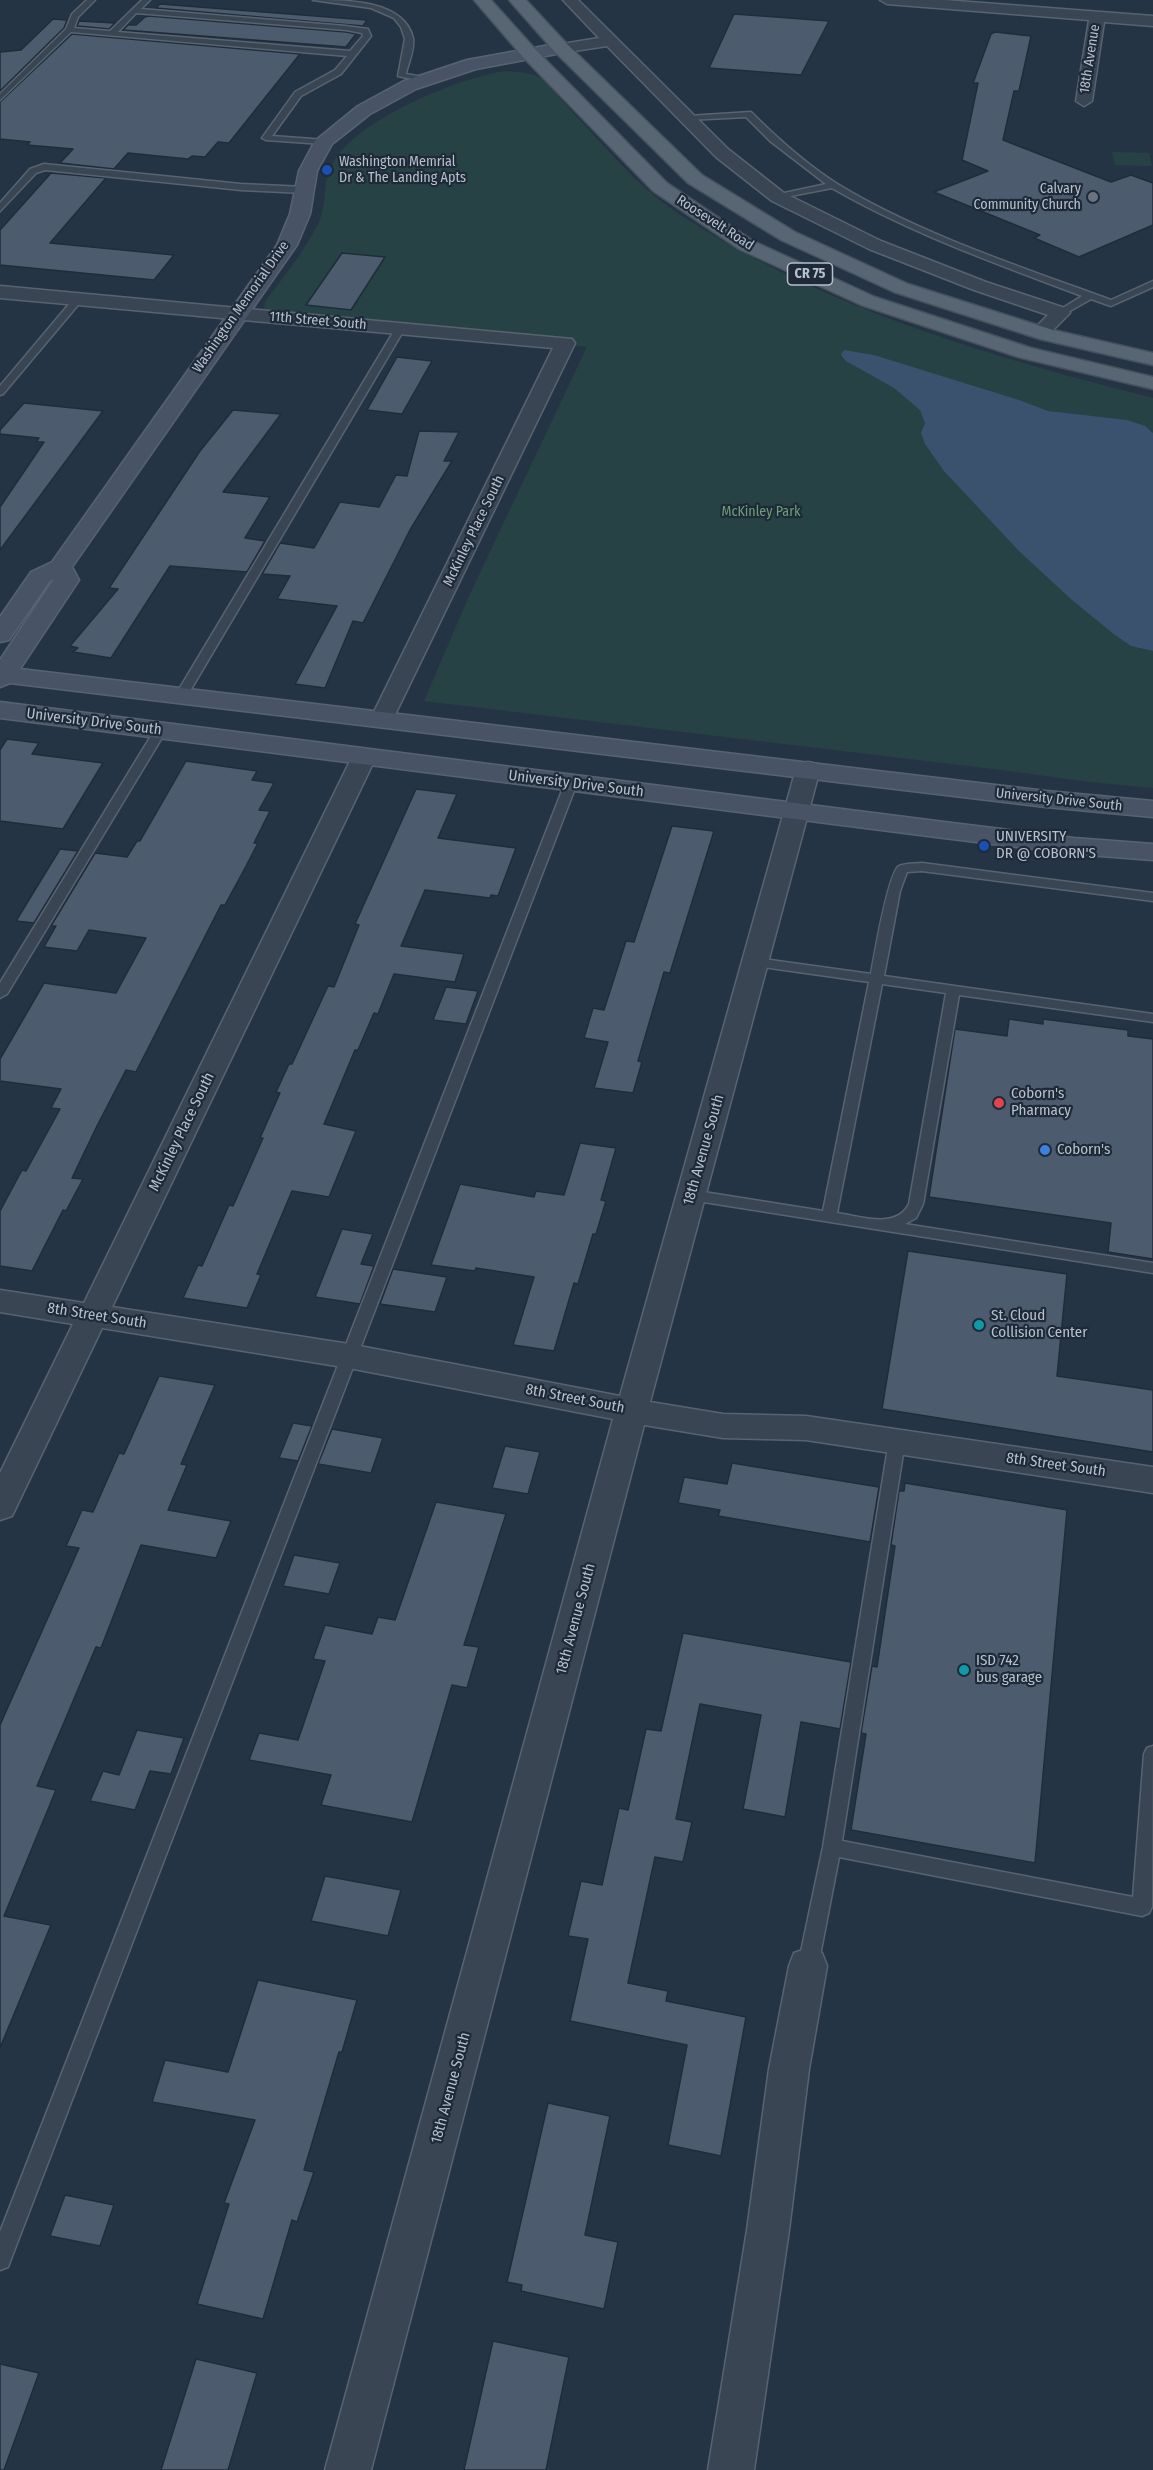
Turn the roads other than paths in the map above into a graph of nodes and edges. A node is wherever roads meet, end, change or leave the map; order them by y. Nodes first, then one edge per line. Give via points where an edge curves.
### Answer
1 (91, 0) edge
2 (146, 0) edge
3 (317, 0) edge
4 (482, 0) edge
5 (517, 0) edge
6 (570, 0) edge
7 (887, 0) edge
8 (134, 11) junction
9 (1097, 16) junction
10 (1153, 21) edge
11 (69, 30) junction
12 (112, 33) junction
13 (611, 41) junction
14 (561, 48) junction
15 (529, 53) junction
16 (353, 54) junction
17 (425, 81) junction
18 (0, 98) edge
19 (1084, 101) dead end
20 (688, 118) junction
21 (323, 142) junction
22 (833, 185) junction
23 (304, 190) junction
24 (778, 196) junction
25 (0, 208) edge
26 (1153, 284) edge
27 (0, 292) edge
28 (1090, 295) junction
29 (78, 299) junction
30 (1061, 313) junction
31 (237, 314) junction
32 (400, 328) junction
33 (1040, 332) junction
34 (565, 343) joint
35 (1153, 358) edge
36 (1153, 383) edge
37 (0, 392) edge
38 (60, 567) junction
39 (0, 635) edge
40 (1, 676) edge
41 (181, 696) junction
42 (0, 710) edge
43 (382, 718) junction
44 (160, 731) junction
45 (364, 757) junction
46 (808, 768) junction
47 (571, 783) junction
48 (1153, 809) edge
49 (798, 811) junction
50 (1153, 852) edge
51 (1153, 897) edge
52 (756, 962) junction
53 (877, 979) junction
54 (953, 990) junction
55 (0, 994) edge
56 (1153, 1018) edge
57 (691, 1195) junction
58 (829, 1216) junction
59 (890, 1225) junction
60 (1153, 1268) edge
61 (0, 1301) edge
62 (93, 1316) junction
63 (349, 1356) junction
64 (632, 1410) junction
65 (897, 1442) junction
66 (1153, 1480) edge
67 (0, 1507) edge
68 (1153, 1754) edge
69 (832, 1847) junction
70 (1147, 1912) edge
71 (808, 1966) joint
72 (0, 2259) edge
73 (348, 2470) edge
74 (731, 2470) edge

1 - 11 lane via 75,16
2 - 8 lane
3 - 17 lane via 385,7 403,21 409,40 402,76
4 - 15 main road, Roosevelt Road / CR 75
5 - 14 main road, Roosevelt Road / CR 75
6 - 13 street
7 - 9 street
8 - 12 lane
8 - 16 lane via 365,32 367,36
9 - 10 street
9 - 19 street, 18th Avenue
11 - 12 lane
11 - 18 lane
12 - 16 lane
13 - 14 street, Washington Memorial Drive
13 - 20 street
14 - 15 main road, Washington Memorial Drive
14 - 33 main road, Roosevelt Road / CR 75 via 695,179 788,236 901,288
15 - 17 main road, Washington Memorial Drive via 472,64
15 - 36 main road, Roosevelt Road / CR 75 via 660,187 746,245 868,301 1025,353
16 - 21 lane via 338,72 298,94 266,138
17 - 21 main road, Washington Memorial Drive via 364,110
20 - 22 lane via 748,114 773,139
20 - 24 street via 722,153
21 - 23 main road, Washington Memorial Drive via 308,171
22 - 24 lane
22 - 28 lane via 878,211
23 - 25 lane via 44,167 33,171
23 - 31 main road, Washington Memorial Drive via 300,214 287,245
24 - 30 street via 875,245
26 - 28 lane via 1111,303
27 - 29 street, 11th Street South
28 - 30 lane
29 - 31 street, 11th Street South
29 - 37 lane
30 - 33 street
31 - 32 street, 11th Street South
31 - 38 main road, Washington Memorial Drive
32 - 34 street, 11th Street South
32 - 41 lane
33 - 35 main road, Roosevelt Road / CR 75
34 - 43 street, McKinley Place South
38 - 39 main road, Washington Memorial Drive via 40,577
38 - 40 main road via 68,580
40 - 41 main road, University Drive South
41 - 43 main road, University Drive South
42 - 44 main road, University Drive South
43 - 46 main road, University Drive South
44 - 45 main road, University Drive South
44 - 55 lane
45 - 47 main road, University Drive South
45 - 62 street, McKinley Place South
46 - 48 main road, University Drive South
46 - 49 street, 18th Avenue South
47 - 49 main road, University Drive South
47 - 63 lane
49 - 50 main road, University Drive South via 1074,846
49 - 52 street, 18th Avenue South
51 - 53 lane via 922,867 902,869
52 - 53 lane
52 - 57 street, 18th Avenue South
53 - 54 lane
53 - 58 lane
54 - 56 lane
54 - 59 lane via 915,1204 911,1214
57 - 58 lane
57 - 64 street, 18th Avenue South
58 - 59 lane
59 - 60 lane
61 - 62 street, 8th Street South
62 - 63 street, 8th Street South
62 - 67 street, McKinley Place South
63 - 64 street, 8th Street South
63 - 72 lane
64 - 65 street, 8th Street South via 723,1426 806,1428
64 - 73 street, 18th Avenue South
65 - 66 street, 8th Street South
65 - 69 lane
68 - 70 lane
69 - 70 lane
69 - 71 lane
71 - 74 street via 789,2070

